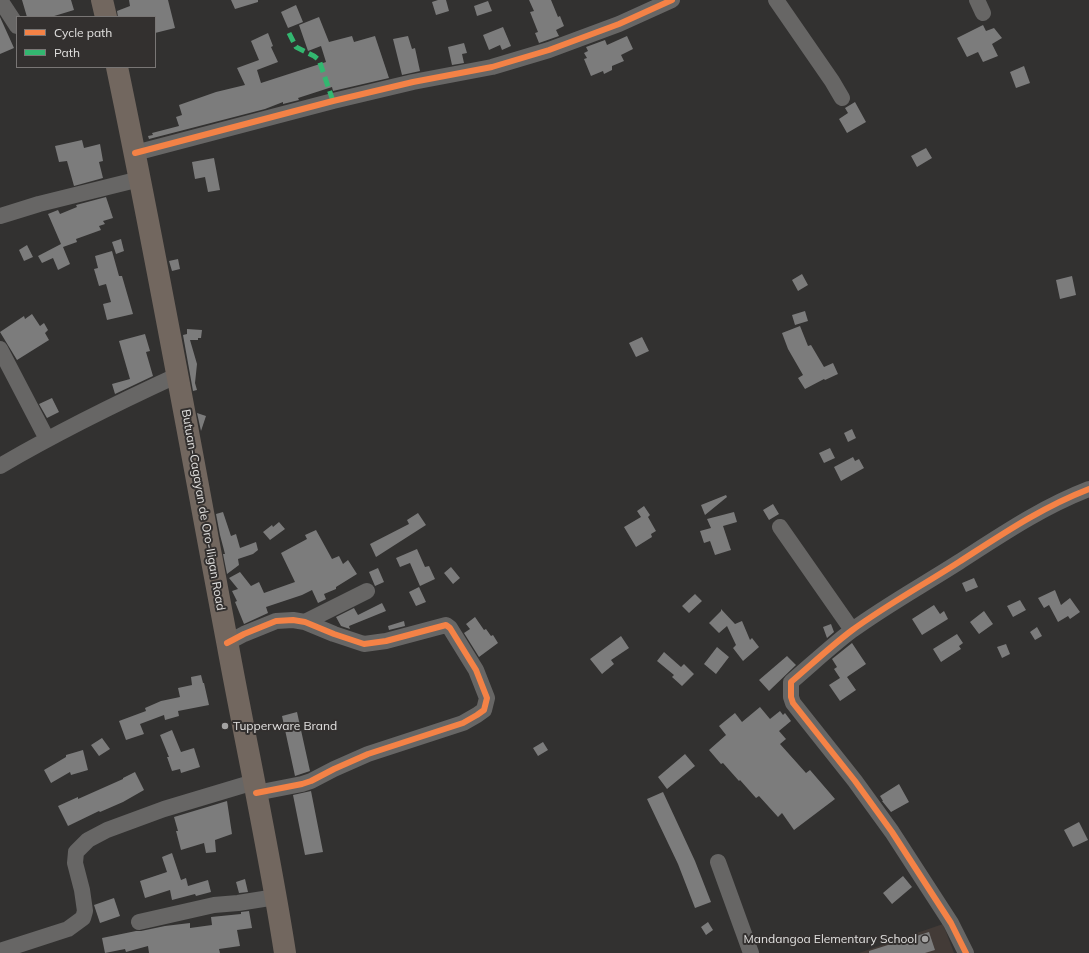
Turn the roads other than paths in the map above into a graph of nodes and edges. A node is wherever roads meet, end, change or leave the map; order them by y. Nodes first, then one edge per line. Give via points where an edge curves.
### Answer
1 (0, 0) edge
2 (102, 0) edge
3 (672, 0) edge
4 (776, 0) edge
5 (106, 16) edge
6 (16, 24) edge
7 (117, 68) edge
8 (842, 98) dead end
9 (135, 153) junction
10 (140, 179) junction
11 (0, 216) edge
12 (0, 349) edge
13 (178, 375) junction
14 (47, 439) junction
15 (0, 466) edge
16 (1089, 490) edge
17 (780, 527) dead end
18 (367, 591) dead end
19 (305, 622) junction
20 (852, 630) junction
21 (227, 643) junction
22 (255, 788) junction
23 (718, 862) dead end
24 (276, 897) junction
25 (140, 922) dead end
26 (0, 951) edge
27 (285, 953) edge
28 (751, 953) edge
29 (966, 953) edge

1 - 6 street
2 - 5 highway
3 - 9 street via 549,50 492,67 333,101
4 - 8 street
7 - 9 highway, Butuan-Cagayan de Oro-Iligan Road
9 - 10 highway, Butuan-Cagayan de Oro-Iligan Road
10 - 11 street
10 - 13 highway, Butuan-Cagayan de Oro-Iligan Road
12 - 14 street
13 - 14 street
13 - 21 highway, Butuan-Cagayan de Oro-Iligan Road
14 - 15 street
16 - 20 street via 1044,510 998,537
17 - 20 street
18 - 19 street
19 - 21 street via 276,621
19 - 22 street via 364,644 386,641 446,625 476,670 487,698 484,710 463,723 368,754 311,781
20 - 29 street via 791,682 793,703 892,832 951,923
21 - 22 highway, Butuan-Cagayan de Oro-Iligan Road
22 - 24 highway, Butuan-Cagayan de Oro-Iligan Road
22 - 26 street via 164,809 107,830 88,840 76,852 75,863 82,890 85,911 83,918 68,929
23 - 28 street
24 - 25 street via 214,905
24 - 27 highway, Butuan-Cagayan de Oro-Iligan Road

